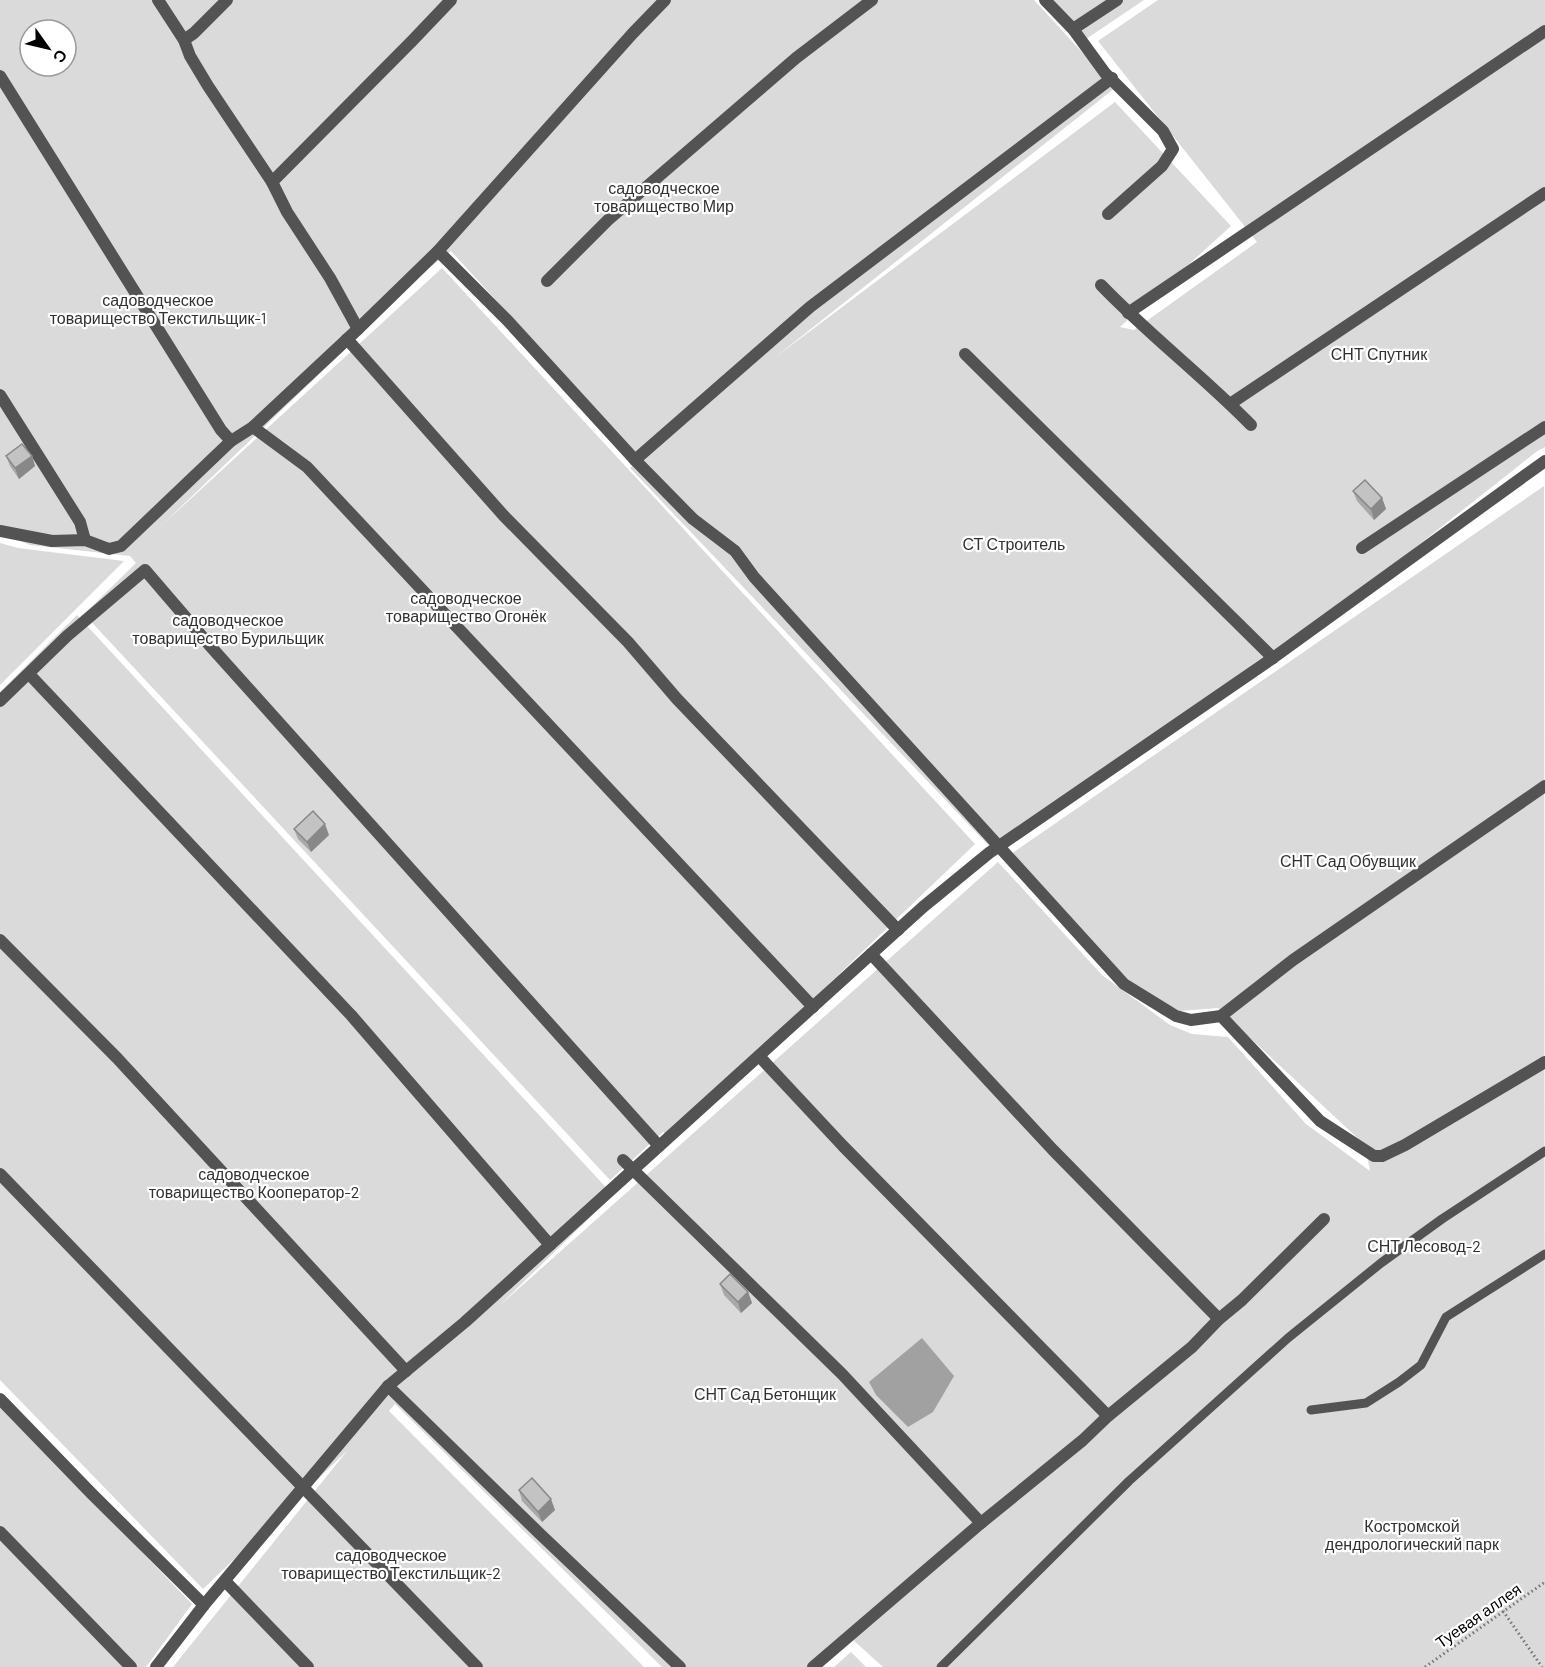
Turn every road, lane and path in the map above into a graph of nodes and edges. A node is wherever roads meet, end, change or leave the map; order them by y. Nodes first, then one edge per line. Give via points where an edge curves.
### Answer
1 (158, 0) edge
2 (227, 0) edge
3 (451, 0) edge
4 (665, 0) edge
5 (872, 0) edge
6 (1045, 0) edge
7 (1117, 0) edge
8 (1073, 29) junction
9 (1545, 31) edge
10 (184, 40) junction
11 (0, 76) edge
12 (1112, 78) junction
13 (272, 182) junction
14 (1545, 193) edge
15 (1108, 214) dead end
16 (438, 250) junction
17 (547, 281) dead end
18 (1101, 285) dead end
19 (1128, 313) junction
20 (358, 329) junction
21 (347, 339) junction
22 (964, 354) dead end
23 (0, 395) edge
24 (1230, 404) junction
25 (1251, 425) dead end
26 (1545, 426) edge
27 (253, 427) junction
28 (231, 441) junction
29 (635, 460) junction
30 (1541, 463) edge
31 (1545, 477) edge
32 (0, 531) edge
33 (85, 540) junction
34 (1362, 548) dead end
35 (1273, 658) junction
36 (29, 674) junction
37 (0, 701) edge
38 (1545, 786) edge
39 (998, 847) junction
40 (898, 930) junction
41 (0, 940) edge
42 (871, 954) junction
43 (813, 1007) junction
44 (1221, 1016) junction
45 (759, 1056) junction
46 (1545, 1062) edge
47 (659, 1146) junction
48 (1545, 1151) edge
49 (623, 1160) dead end
50 (634, 1169) junction
51 (0, 1174) edge
52 (1324, 1219) dead end
53 (550, 1245) junction
54 (1545, 1256) edge
55 (1486, 1298) dead end
56 (1219, 1319) junction
57 (406, 1371) junction
58 (388, 1386) junction
59 (0, 1399) edge
60 (1311, 1410) dead end
61 (1108, 1416) junction
62 (303, 1488) junction
63 (981, 1523) junction
64 (0, 1532) edge
65 (225, 1581) junction
66 (1545, 1582) edge
67 (204, 1605) junction
68 (1503, 1611) junction
69 (131, 1667) edge
70 (156, 1667) edge
71 (308, 1667) edge
72 (477, 1667) edge
73 (680, 1667) edge
74 (813, 1667) edge
75 (940, 1667) edge
76 (1425, 1667) edge
77 (1542, 1667) edge

1 - 10 street
2 - 10 street
3 - 13 street
4 - 16 street
5 - 17 street via 796,58 608,220
6 - 8 street
7 - 8 street
8 - 12 street
9 - 19 street
10 - 13 street via 208,86
11 - 28 street
12 - 15 street via 1162,131 1173,149 1162,166
12 - 29 street via 810,307
13 - 20 street
14 - 24 street
16 - 20 street
16 - 29 street
18 - 19 street
19 - 24 street
20 - 21 street
21 - 27 street
21 - 40 street via 504,516
22 - 35 street
23 - 33 street via 80,522
24 - 25 street
26 - 34 street
27 - 28 street
27 - 43 street via 307,467
28 - 33 street via 121,546 109,549
29 - 39 street via 693,519 735,551 754,577
30 - 31 street
30 - 35 street
32 - 33 street via 52,541
35 - 39 street
36 - 37 street
36 - 47 street via 145,570
36 - 53 street via 351,1015
38 - 44 street via 1293,960
39 - 40 street
39 - 44 street via 1124,984 1176,1016 1191,1020
40 - 42 street
41 - 57 street via 117,1058
42 - 43 street
42 - 56 street via 1053,1150
43 - 45 street
44 - 46 street via 1320,1121 1374,1156 1405,1145
45 - 47 street
45 - 61 street
47 - 50 street
48 - 75 lane via 1381,1263 1288,1338 1130,1481
49 - 50 street
50 - 53 street
50 - 63 street via 842,1374
51 - 62 street
52 - 56 street
53 - 57 street
54 - 55 lane
54 - 60 lane via 1446,1317 1421,1365 1399,1382 1366,1403
56 - 61 street via 1192,1347
57 - 58 street
58 - 62 street
58 - 73 street
59 - 67 street
61 - 63 street
62 - 65 street
62 - 72 street
63 - 74 street
64 - 69 street
65 - 67 street
65 - 71 street
66 - 68 path, Туевая аллея
67 - 70 street
68 - 76 path, Туевая аллея
68 - 77 path

